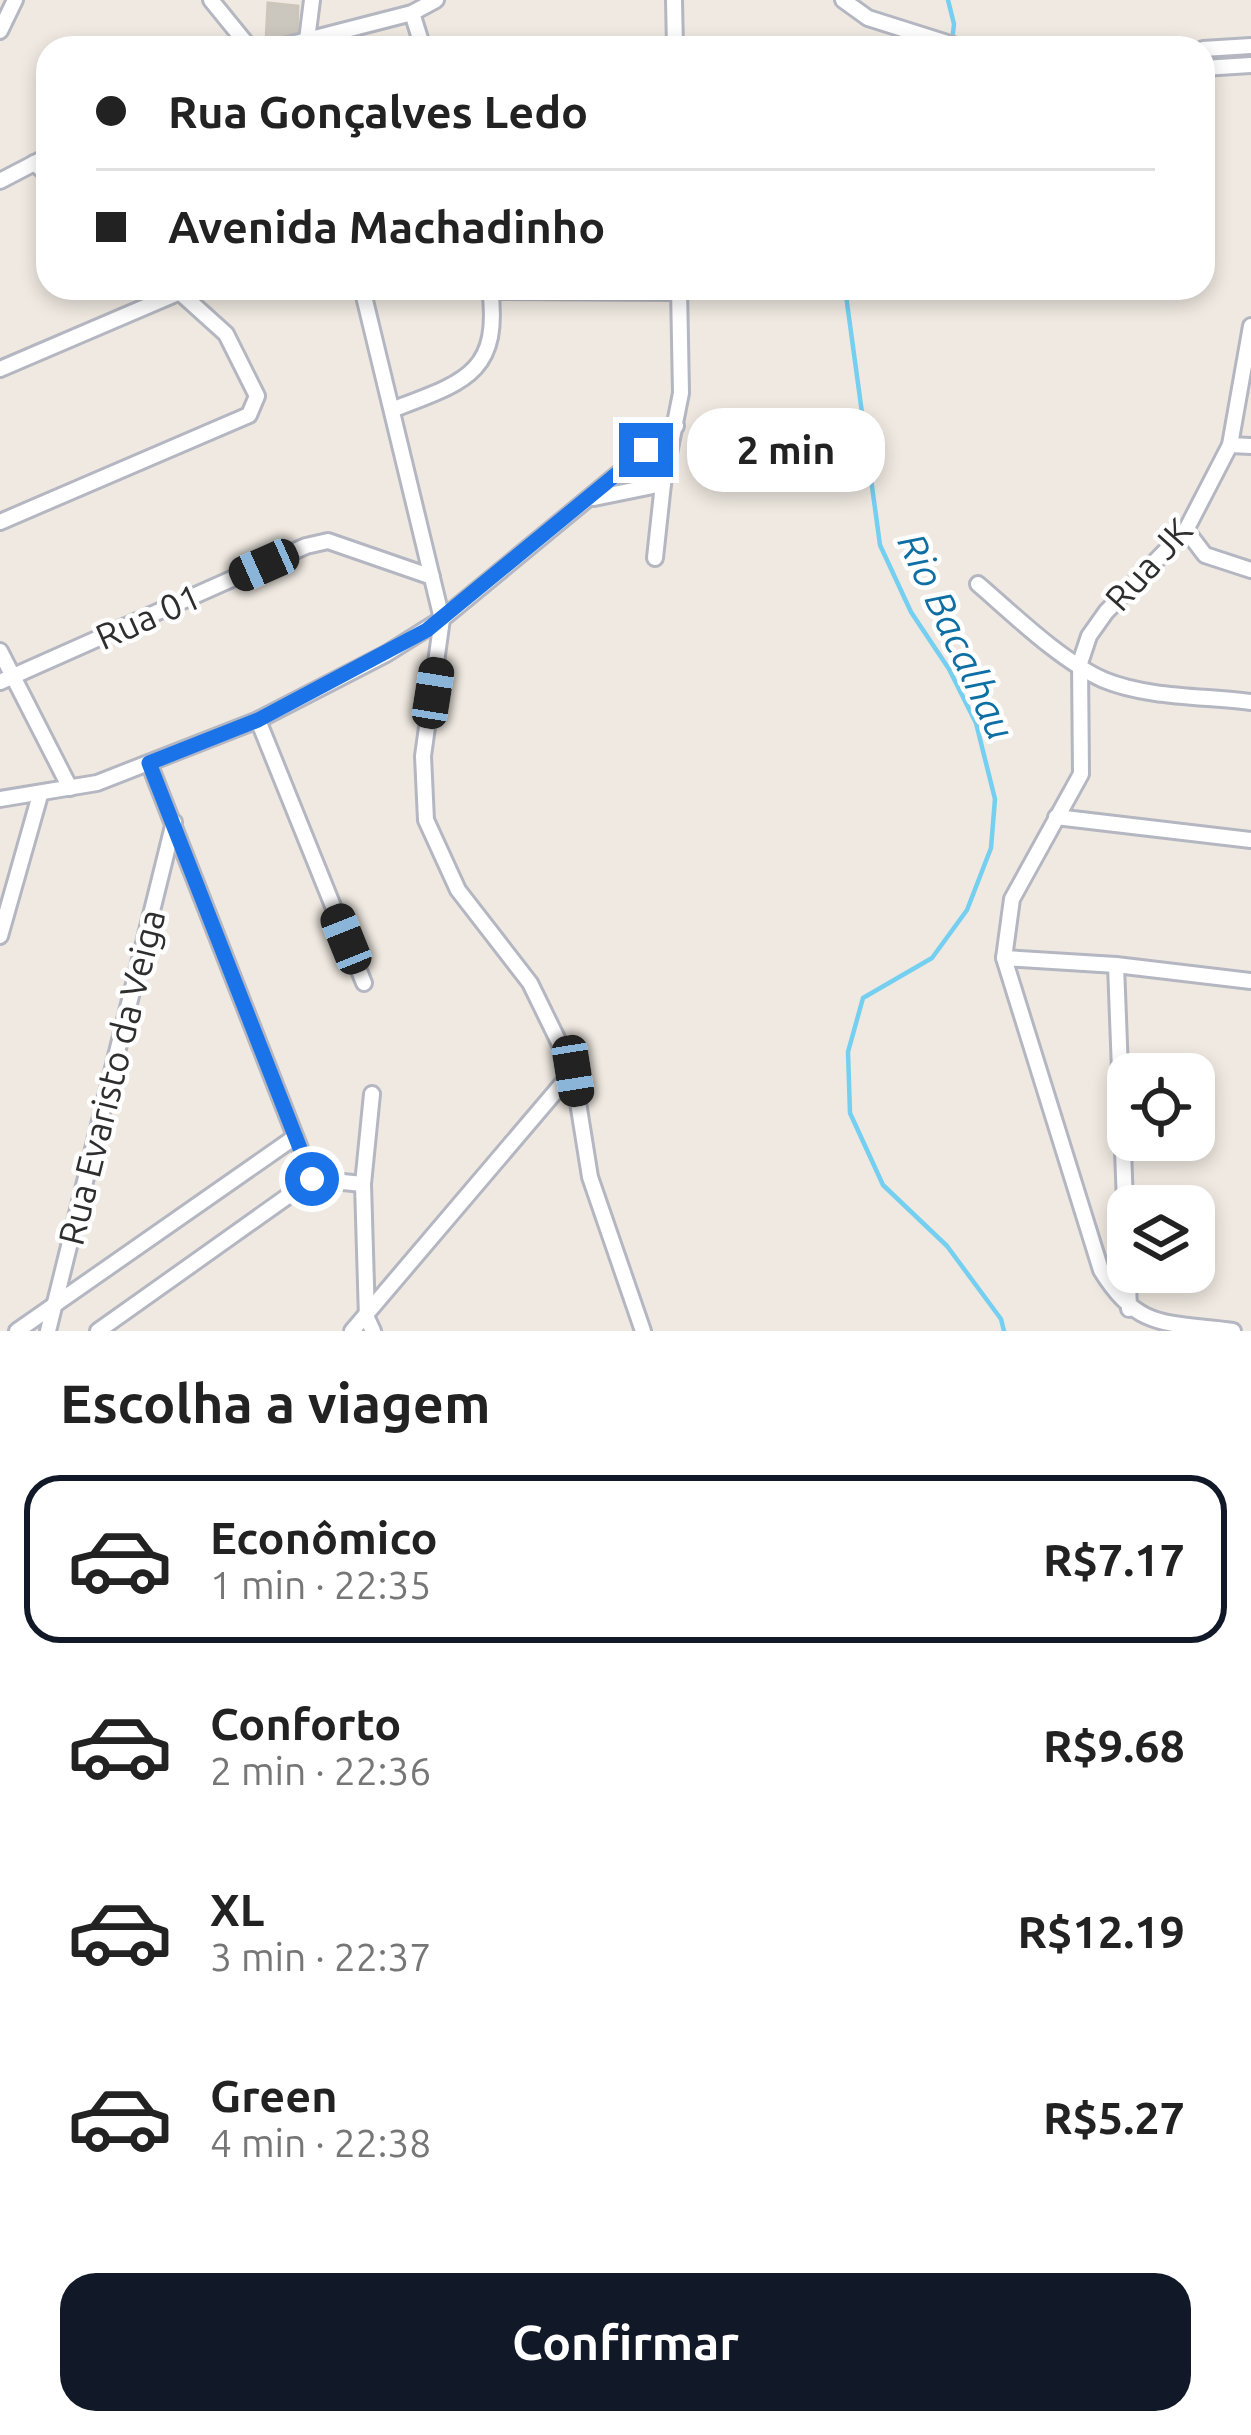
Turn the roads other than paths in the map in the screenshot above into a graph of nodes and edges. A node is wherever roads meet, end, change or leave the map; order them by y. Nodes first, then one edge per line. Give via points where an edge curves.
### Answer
1 (15, 0) edge
2 (212, 0) edge
3 (312, 0) edge
4 (436, 0) edge
5 (674, 0) edge
6 (843, 0) edge
7 (412, 13) junction
8 (0, 32) edge
9 (240, 36) edge
10 (308, 36) edge
11 (323, 36) edge
12 (419, 36) edge
13 (675, 36) edge
14 (928, 36) edge
15 (1251, 36) edge
16 (1251, 46) edge
17 (1215, 48) edge
18 (1251, 65) edge
19 (1215, 67) edge
20 (36, 162) edge
21 (0, 181) edge
22 (155, 300) edge
23 (189, 300) edge
24 (365, 300) edge
25 (491, 300) edge
26 (679, 300) edge
27 (1251, 326) edge
28 (0, 369) edge
29 (394, 409) junction
30 (676, 425) junction
31 (1230, 445) junction
32 (1251, 446) edge
33 (663, 484) junction
34 (589, 499) junction
35 (0, 522) edge
36 (1186, 530) junction
37 (656, 558) dead end
38 (1251, 569) edge
39 (432, 578) junction
40 (978, 584) dead end
41 (442, 619) junction
42 (0, 651) edge
43 (1080, 663) junction
44 (6, 679) edge
45 (1251, 702) edge
46 (258, 720) junction
47 (149, 763) junction
48 (70, 788) junction
49 (40, 795) junction
50 (0, 799) edge
51 (1056, 818) junction
52 (174, 822) junction
53 (1251, 840) edge
54 (0, 936) edge
55 (1004, 958) junction
56 (1116, 965) junction
57 (1251, 981) edge
58 (364, 982) dead end
59 (573, 1071) junction
60 (372, 1094) dead end
61 (295, 1137) junction
62 (312, 1179) junction
63 (363, 1184) junction
64 (1129, 1309) junction
65 (53, 1310) junction
66 (370, 1325) edge
67 (17, 1331) edge
68 (48, 1331) edge
69 (98, 1331) edge
70 (352, 1331) edge
71 (643, 1331) edge
72 (1233, 1331) edge

1 - 8 street
2 - 9 street
3 - 10 street
4 - 7 street
5 - 13 street
6 - 14 street via 868,18
7 - 11 street
7 - 12 street
15 - 16 street
16 - 17 street
16 - 18 street
18 - 19 street
20 - 21 street
22 - 28 street
23 - 35 street via 226,334 257,396 248,415
24 - 29 street
25 - 29 street via 494,340 475,369
26 - 30 street
27 - 31 street, Rua JK
29 - 39 street
30 - 33 street
30 - 34 street
31 - 32 street
31 - 36 street, Rua JK
33 - 34 street
33 - 37 street
34 - 41 street
36 - 38 street via 1205,555
36 - 43 street, Rua JK via 1094,625
39 - 41 street
39 - 44 street, Rua 01 via 328,541 306,546
40 - 43 street
41 - 46 street
41 - 59 street via 423,756 426,820 458,890 530,983
42 - 44 street
43 - 45 street via 1131,688
43 - 51 street via 1084,758
44 - 48 street
46 - 47 street
46 - 58 street
47 - 48 street
47 - 52 street
48 - 49 street
49 - 50 street
49 - 54 street
51 - 53 street
51 - 55 street via 1012,899
52 - 61 street
52 - 65 street, Rua Evaristo da Veiga
55 - 56 street
55 - 64 street via 1101,1270
56 - 57 street
56 - 64 street
59 - 66 street
59 - 71 street via 590,1177
60 - 63 street
61 - 62 street
61 - 65 street
62 - 63 street
62 - 69 street
63 - 66 street
64 - 72 street
65 - 67 street
65 - 68 street, Rua Evaristo da Veiga
66 - 70 street

